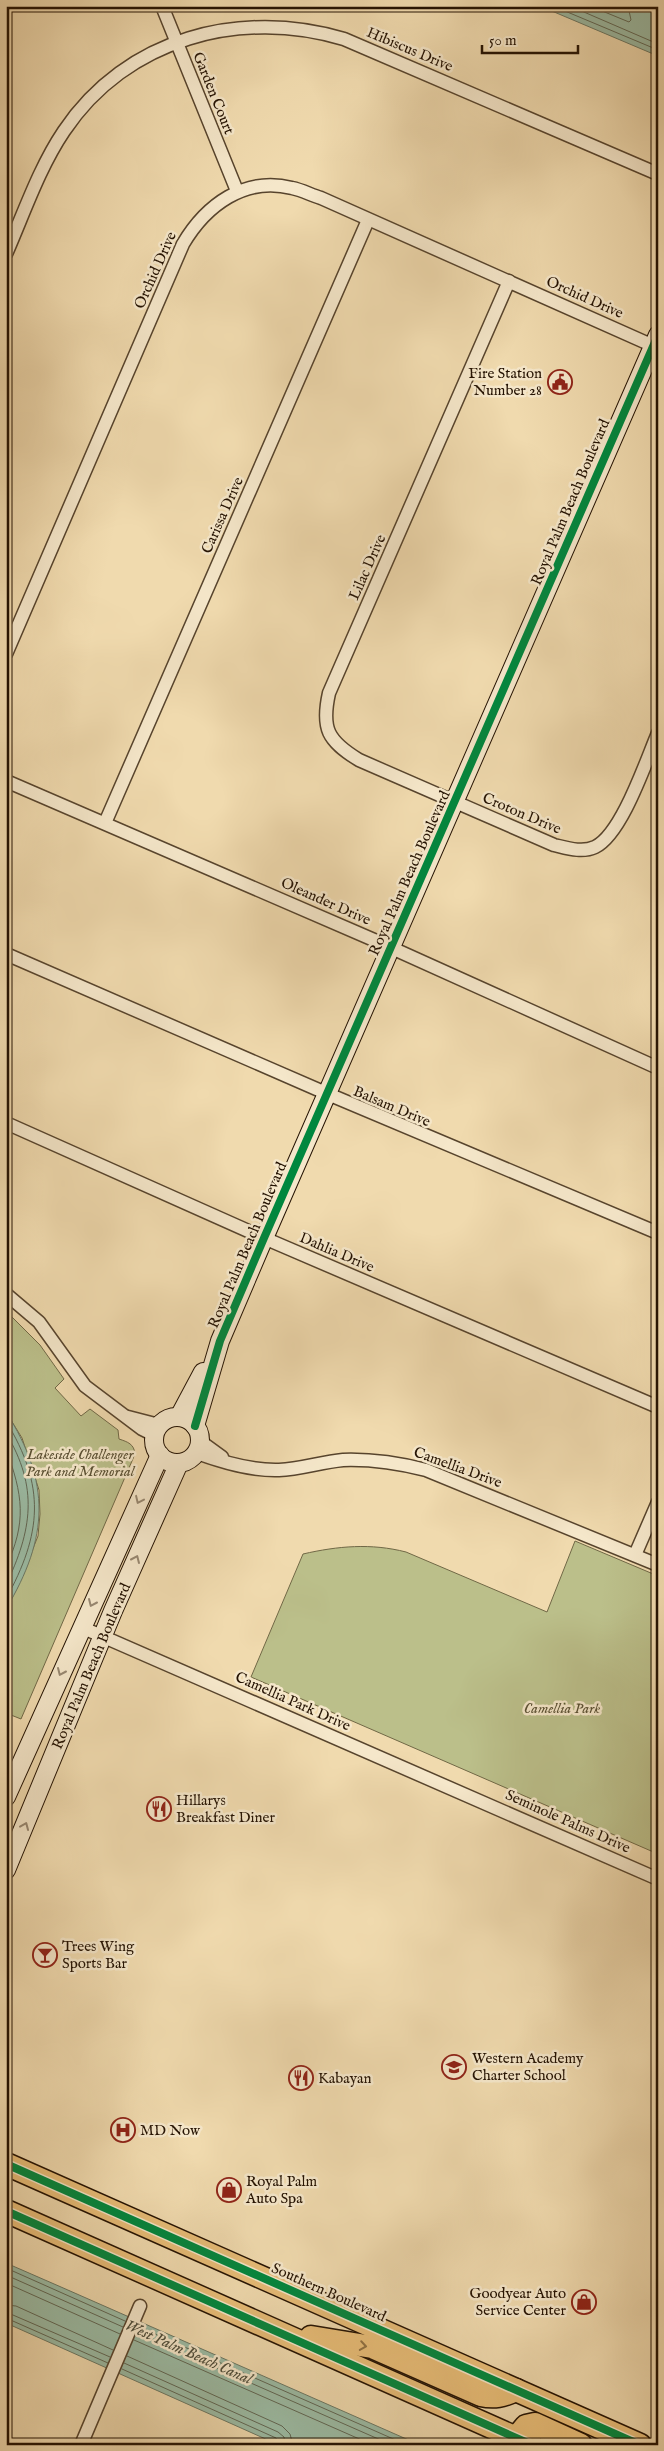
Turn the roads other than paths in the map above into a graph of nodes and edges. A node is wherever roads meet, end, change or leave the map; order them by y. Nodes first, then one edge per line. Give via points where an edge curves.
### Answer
1 (162, 6) edge
2 (176, 42) junction
3 (658, 174) edge
4 (237, 191) junction
5 (368, 220) junction
6 (6, 254) edge
7 (509, 281) junction
8 (656, 343) edge
9 (6, 654) edge
10 (658, 733) edge
11 (6, 781) edge
12 (455, 802) junction
13 (105, 823) junction
14 (392, 948) junction
15 (6, 954) edge
16 (658, 1068) edge
17 (328, 1094) junction
18 (6, 1123) edge
19 (658, 1233) edge
20 (264, 1238) junction
21 (6, 1294) edge
22 (220, 1341) junction
23 (658, 1407) edge
24 (179, 1417) junction
25 (156, 1430) junction
26 (197, 1440) junction
27 (160, 1455) junction
28 (178, 1463) junction
29 (658, 1502) edge
30 (635, 1555) junction
31 (658, 1565) edge
32 (81, 1627) junction
33 (103, 1636) junction
34 (6, 1797) edge
35 (492, 1806) joint
36 (6, 1870) edge
37 (658, 1879) edge
38 (6, 2164) edge
39 (6, 2210) edge
40 (140, 2306) dead end
41 (280, 2332) junction
42 (516, 2390) junction
43 (524, 2441) edge
44 (81, 2445) edge
45 (581, 2445) edge
46 (640, 2445) edge

1 - 2 street, Garden Court
2 - 3 street, Hibiscus Drive via 204,33 264,26 295,27 325,33
2 - 4 street, Garden Court
2 - 6 street, Hibiscus Drive via 122,72 70,123 49,155
4 - 5 street, Orchid Drive via 270,184 292,188
4 - 9 street, Orchid Drive via 203,216 183,244
5 - 7 street, Orchid Drive
5 - 13 street, Carissa Drive
7 - 8 street, Orchid Drive
7 - 12 street, Lilac Drive via 329,693 324,715 329,735 340,749
8 - 12 street, Royal Palm Beach Boulevard
10 - 12 street, Croton Drive via 618,824 606,840 594,847 577,850 554,845
11 - 13 street, Oleander Drive
12 - 14 street, Royal Palm Beach Boulevard
13 - 14 street, Oleander Drive
14 - 16 street, Oleander Drive
14 - 17 street, Royal Palm Beach Boulevard
15 - 17 street, Balsam Drive
17 - 19 street, Balsam Drive
17 - 20 street, Royal Palm Beach Boulevard
18 - 20 street, Dahlia Drive
20 - 22 street, Royal Palm Beach Boulevard
20 - 23 street, Dahlia Drive
21 - 25 street via 39,1322 85,1386 126,1417
22 - 24 street, Royal Palm Beach Boulevard
22 - 26 street, Royal Palm Beach Boulevard
24 - 25 street via 172,1418
24 - 26 street via 187,1419
25 - 27 street via 154,1445
26 - 28 street via 188,1461
26 - 30 street, Camellia Drive via 236,1464 277,1470 341,1460 398,1463 426,1470
27 - 28 street via 165,1460
27 -> 32 street, Royal Palm Beach Boulevard
33 -> 28 street, Royal Palm Beach Boulevard
29 - 30 street
30 - 31 street, Camellia Drive
32 - 33 street, Camellia Park Drive
32 -> 34 street, Royal Palm Beach Boulevard
33 - 35 street, Camellia Park Drive
36 -> 33 street, Royal Palm Beach Boulevard
35 - 37 street, Seminole Palms Drive
38 - 42 highway, Southern Boulevard
39 - 41 highway
40 - 44 street
41 -> 42 highway via 372,2347 492,2398
41 - 43 highway
42 - 46 highway, Southern Boulevard
43 - 45 highway via 526,2426 535,2424

